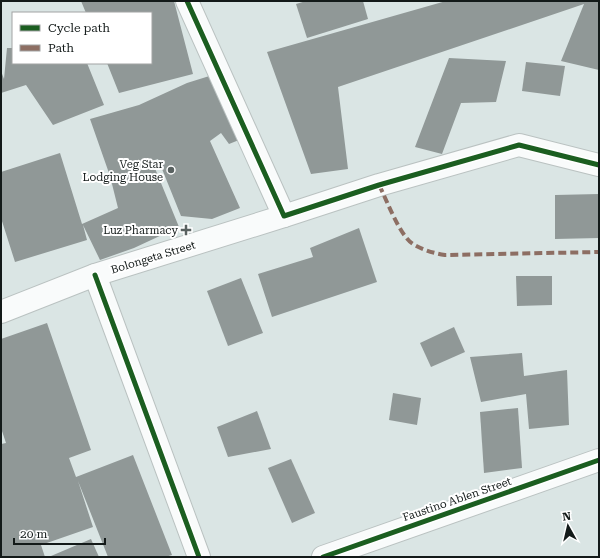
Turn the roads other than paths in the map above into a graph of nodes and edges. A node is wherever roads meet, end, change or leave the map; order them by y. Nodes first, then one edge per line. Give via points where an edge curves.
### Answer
1 (187, 1) edge
2 (599, 165) edge
3 (284, 216) junction
4 (95, 275) junction
5 (1, 312) edge
6 (599, 460) edge
7 (199, 557) edge
8 (322, 557) edge

1 - 3 street
2 - 3 street, Bolongeta Street via 518,145
3 - 4 street, Bolongeta Street
4 - 5 street, Bolongeta Street
4 - 7 street
6 - 8 street, Faustino Ablen Street

